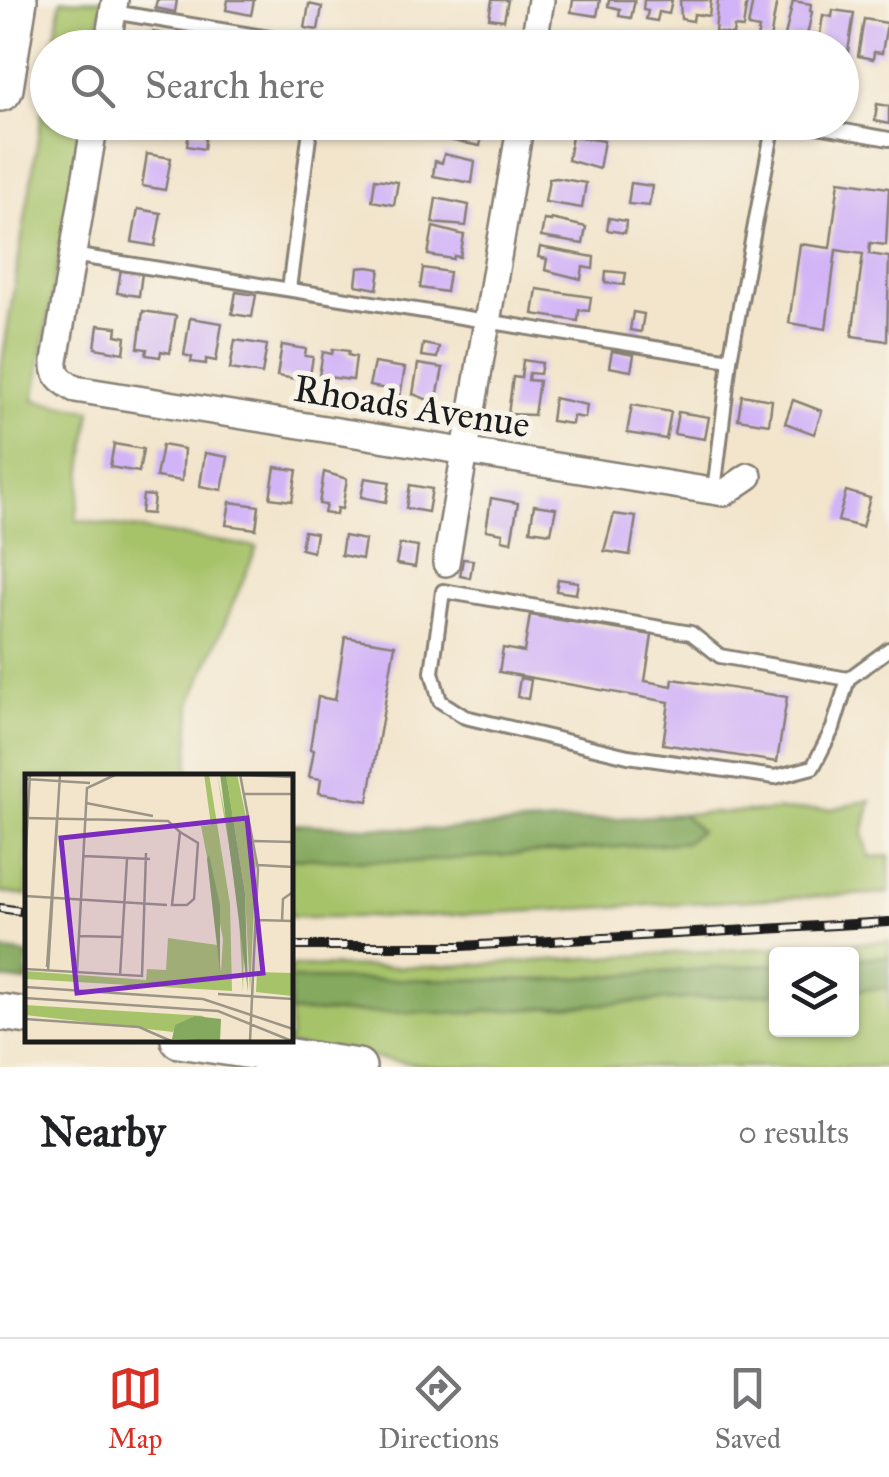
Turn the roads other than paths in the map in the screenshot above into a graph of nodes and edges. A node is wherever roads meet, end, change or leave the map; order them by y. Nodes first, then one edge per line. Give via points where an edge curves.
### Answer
1 (14, 0) edge
2 (541, 0) edge
3 (114, 6) edge
4 (237, 30) edge
5 (536, 30) edge
6 (0, 88) edge
7 (859, 134) edge
8 (889, 139) edge
9 (92, 140) edge
10 (309, 140) edge
11 (518, 140) edge
12 (771, 140) edge
13 (72, 254) junction
14 (289, 290) junction
15 (487, 321) junction
16 (730, 360) junction
17 (464, 453) junction
18 (750, 476) dead end
19 (714, 491) junction
20 (446, 563) dead end
21 (889, 650) edge
22 (848, 679) junction
23 (0, 1012) edge
24 (25, 1016) edge
25 (190, 1042) edge
26 (307, 1063) edge
27 (358, 1067) edge

1 - 6 highway
2 - 5 street
3 - 4 lane
7 - 8 lane
9 - 13 street
10 - 14 lane
11 - 15 street
12 - 16 lane
13 - 14 lane
13 - 17 street, Rhoads Avenue via 54,361 59,380
14 - 15 lane
15 - 16 lane
15 - 17 street
16 - 19 lane
17 - 19 street, Rhoads Avenue
17 - 20 street
18 - 19 street
21 - 22 lane
22 - 22 lane via 720,656 692,633 443,591 432,672 440,701 465,717 628,756 775,777 812,766
23 - 24 street
25 - 26 street
26 - 27 street

